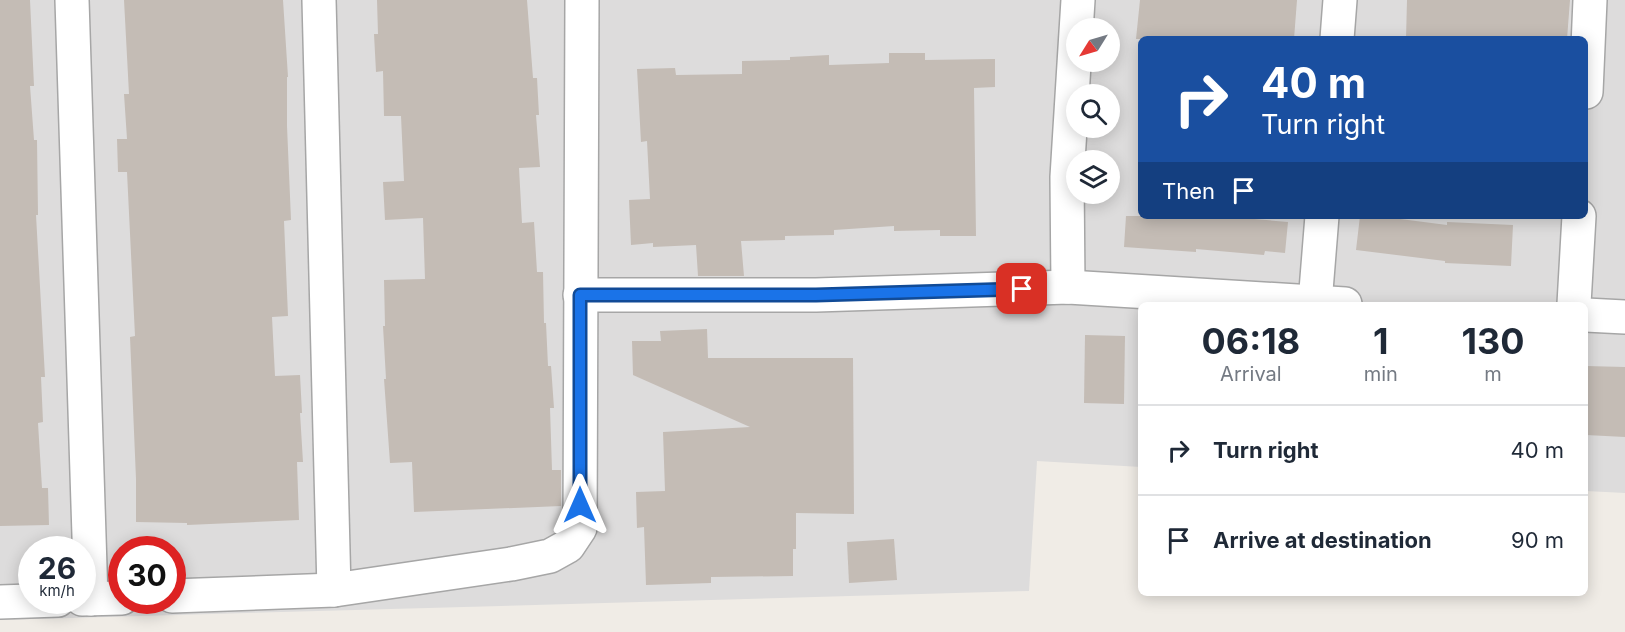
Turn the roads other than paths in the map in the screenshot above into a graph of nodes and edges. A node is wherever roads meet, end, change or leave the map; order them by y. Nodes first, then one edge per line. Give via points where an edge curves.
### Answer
1 (72, 0) edge
2 (320, 0) edge
3 (582, 0) edge
4 (1078, 0) edge
5 (1340, 0) edge
6 (1590, 0) edge
7 (1337, 36) edge
8 (1588, 46) edge
9 (1322, 219) edge
10 (1579, 219) edge
11 (1068, 287) junction
12 (580, 295) junction
13 (1299, 302) edge
14 (1330, 302) edge
15 (1574, 302) edge
16 (1588, 315) edge
17 (1625, 317) edge
18 (334, 590) junction
19 (186, 595) edge
20 (98, 599) edge
21 (18, 601) edge
22 (0, 602) edge

1 - 20 street
2 - 18 street
3 - 12 street
4 - 11 street via 1067,177
5 - 7 street
6 - 8 street
9 - 14 street
10 - 15 street
11 - 12 street via 816,295
11 - 13 street
12 - 18 street via 580,528 568,546 550,556 511,564
16 - 17 street
18 - 19 street
21 - 22 street

